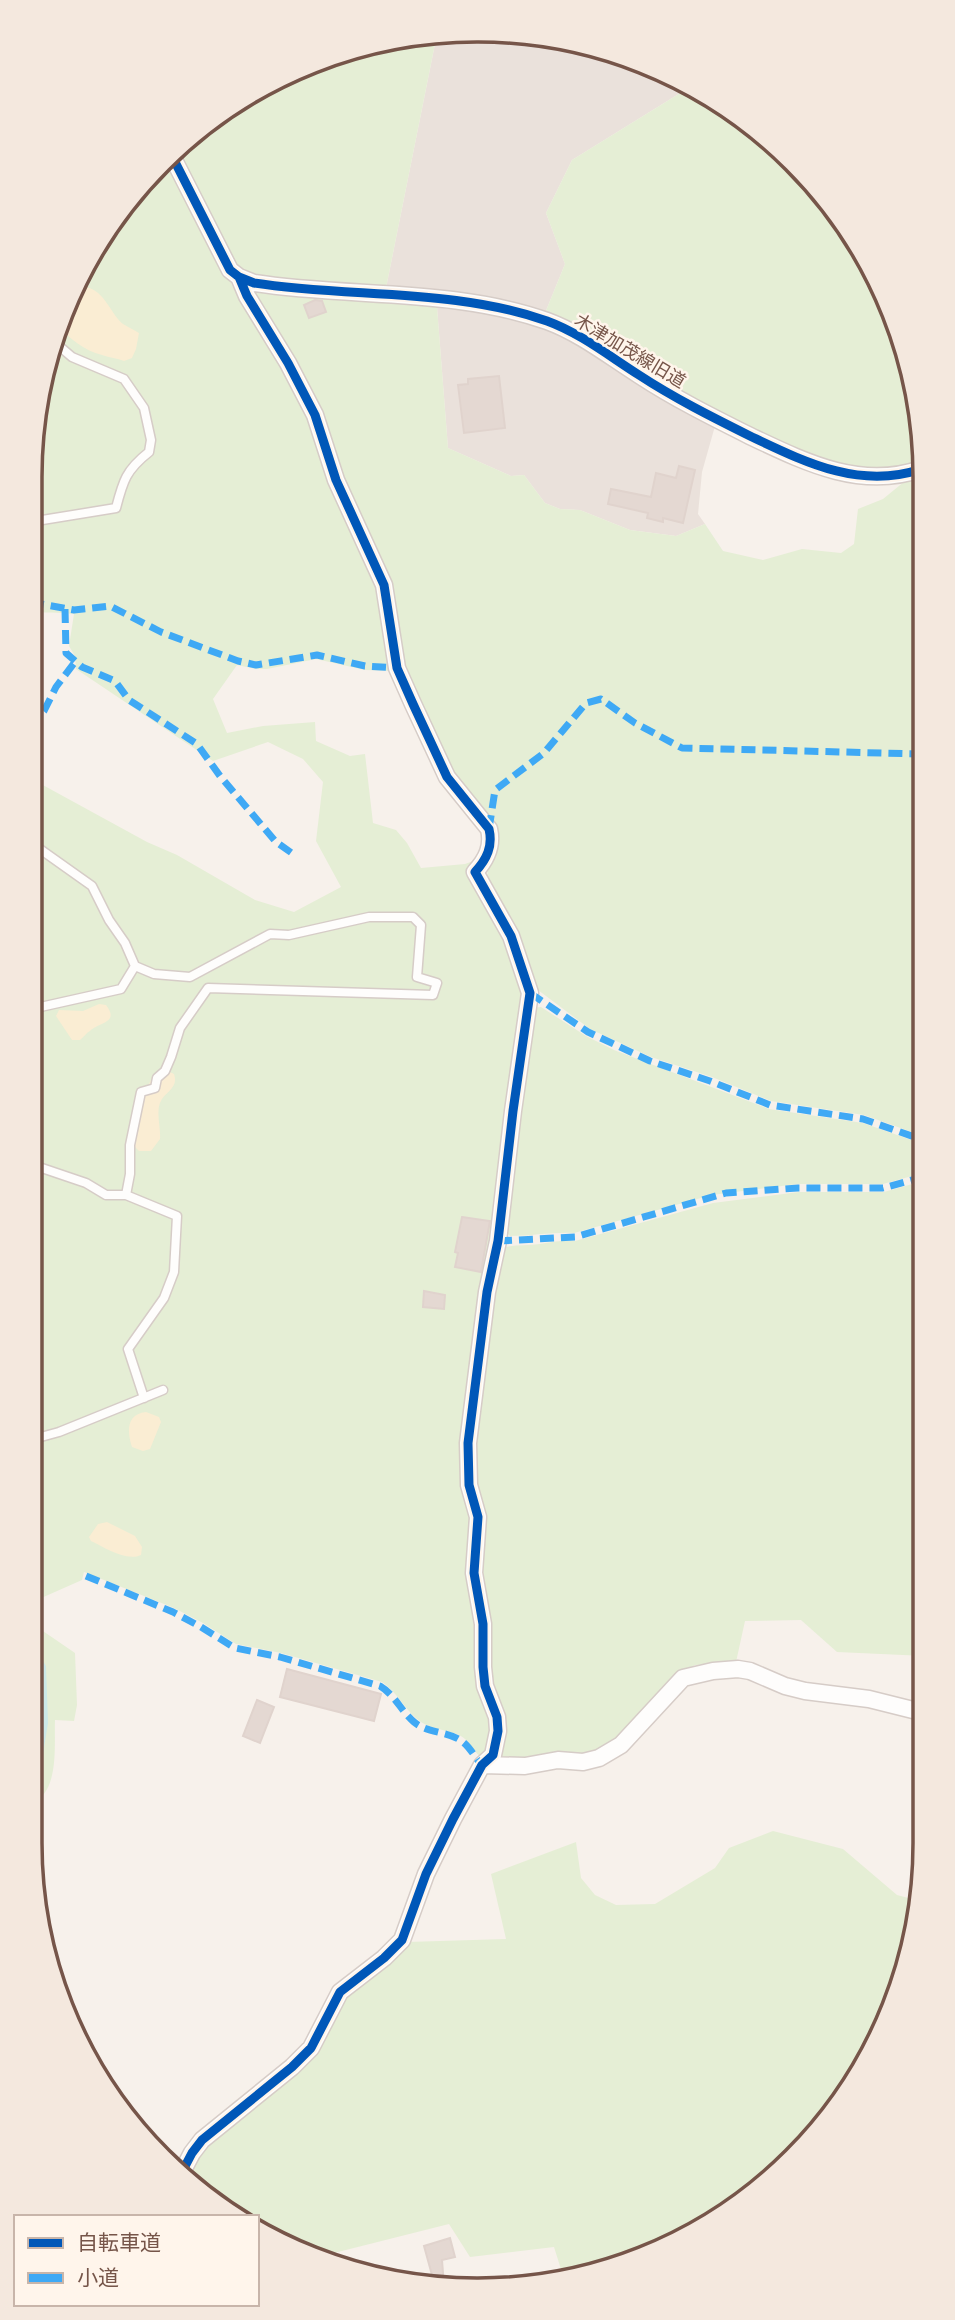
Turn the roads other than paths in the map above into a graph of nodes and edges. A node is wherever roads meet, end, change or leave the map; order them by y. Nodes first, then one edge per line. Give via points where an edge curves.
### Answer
1 (176, 164) edge
2 (239, 277) junction
3 (62, 349) edge
4 (913, 471) edge
5 (42, 520) edge
6 (42, 851) edge
7 (135, 966) junction
8 (42, 1007) edge
9 (42, 1168) edge
10 (126, 1195) junction
11 (163, 1390) dead end
12 (144, 1398) junction
13 (42, 1437) edge
14 (913, 1710) edge
15 (482, 1765) junction
16 (185, 2165) edge

1 - 2 street via 230,270
2 - 4 street, 木津加茂線旧道 via 277,287 484,304 548,321 670,395 810,464 869,477
2 - 15 street via 315,415 336,480 384,585 397,668 413,704 447,777 489,829 489,851 475,872 511,936 530,993 468,1443 469,1485 478,1517 474,1573 483,1625 483,1667 498,1731 493,1755
3 - 5 lane via 72,358 124,379 144,408 151,440 149,452 123,478 116,508
6 - 7 lane via 92,886
7 - 8 lane via 121,989
7 - 10 lane via 154,974 190,976 270,934 289,935 369,917 413,917 421,925 417,977 437,983 433,995 208,988 180,1028 155,1088 141,1092
9 - 10 lane via 106,1195
10 - 12 lane via 177,1216 174,1272 164,1298 128,1349
11 - 12 lane
12 - 13 lane
14 - 15 street via 795,1688 750,1671 713,1671 683,1678 621,1745 599,1758 525,1766
15 - 16 street via 426,1874 402,1940 340,1992 311,2048 202,2140

